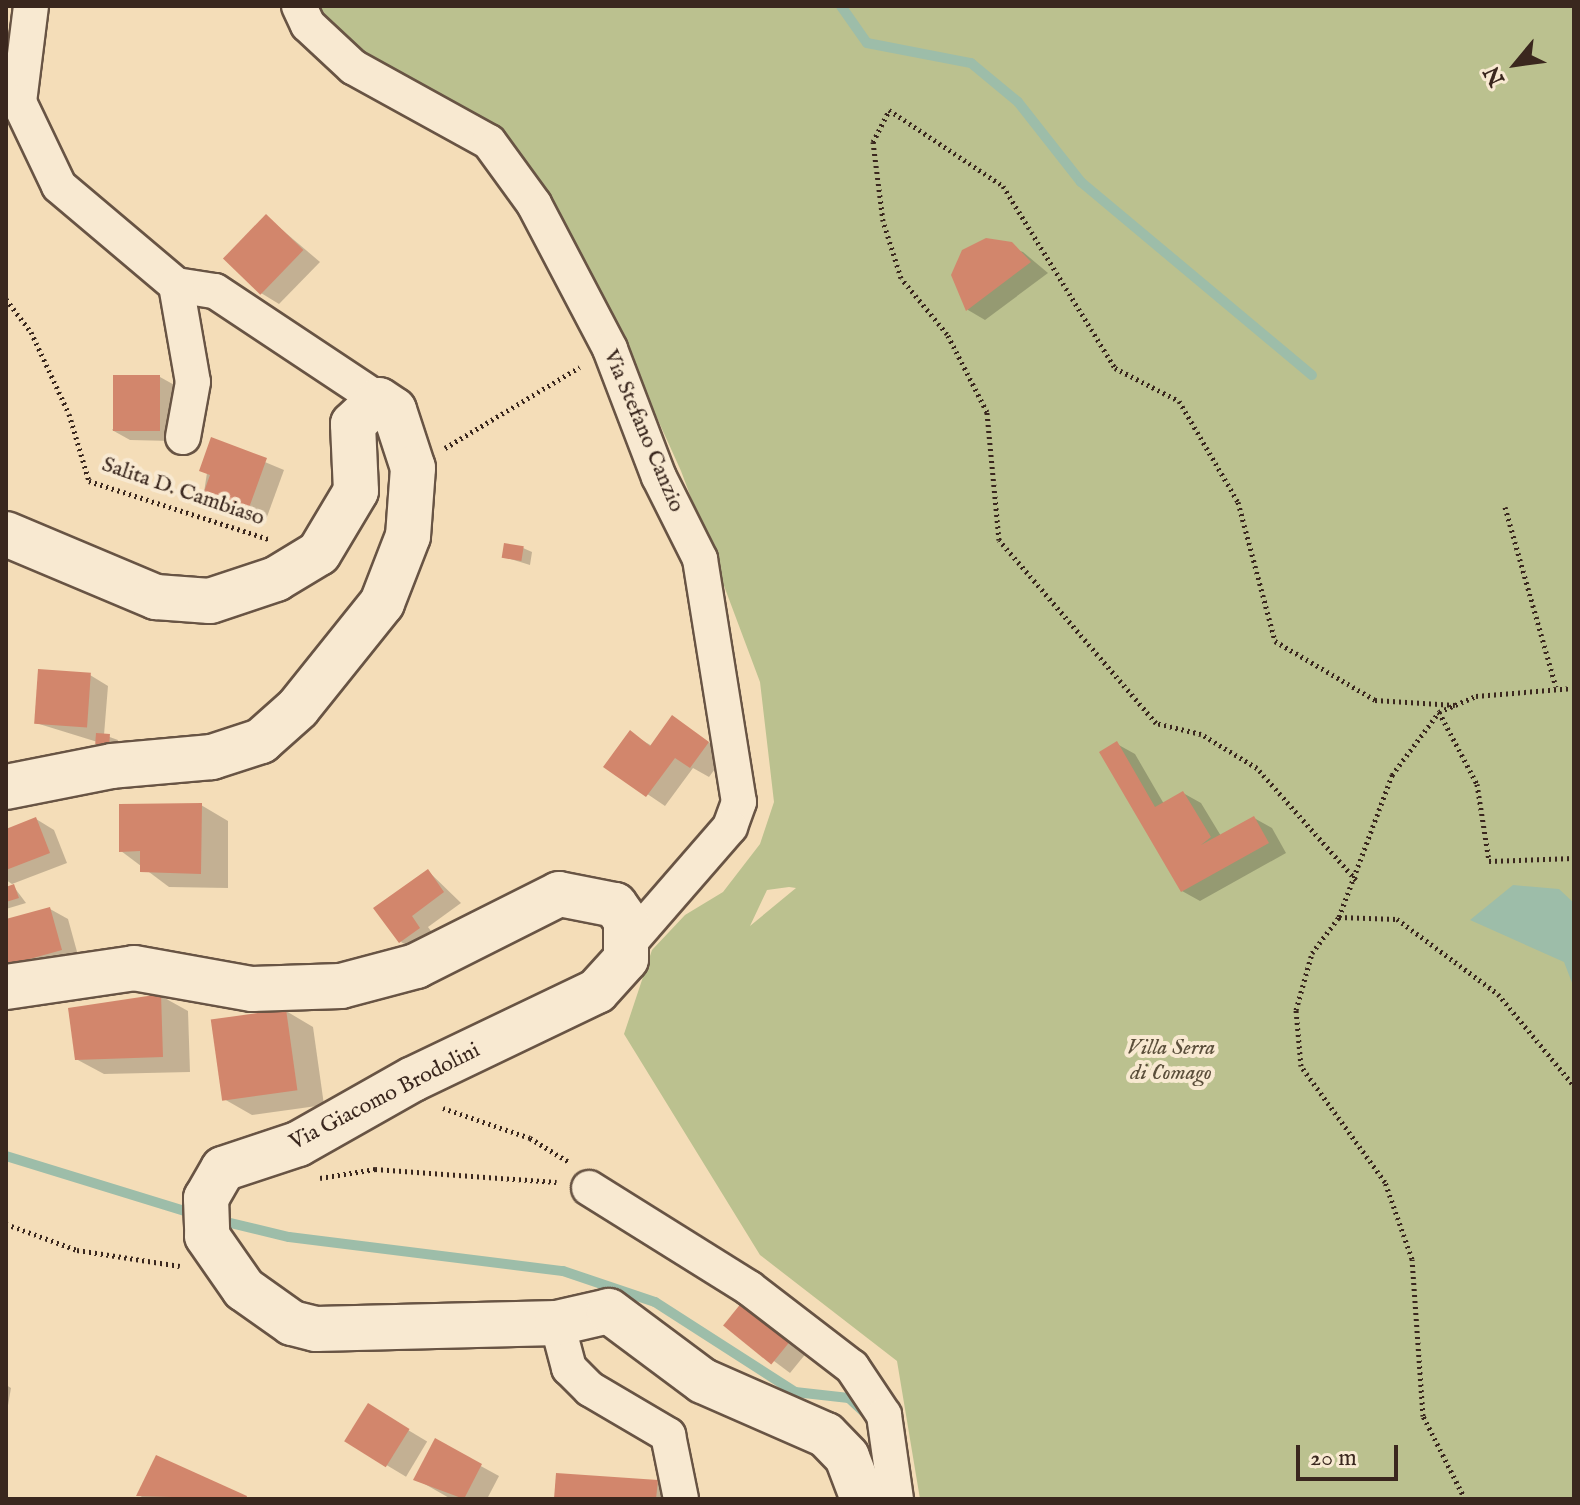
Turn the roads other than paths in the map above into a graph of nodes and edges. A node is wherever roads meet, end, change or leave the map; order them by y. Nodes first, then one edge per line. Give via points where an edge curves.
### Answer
1 (31, 6) edge
2 (299, 6) edge
3 (176, 285) junction
4 (379, 400) junction
5 (183, 437) dead end
6 (6, 534) edge
7 (6, 787) edge
8 (629, 943) junction
9 (6, 987) edge
10 (589, 1188) road end
11 (557, 1323) junction
12 (681, 1499) edge
13 (863, 1499) edge
14 (896, 1499) edge

1 - 3 street via 19,102 37,147 79,207
2 - 8 street, Via Stefano Canzio via 308,25 353,67 489,142 534,204 610,349 659,477 700,559 738,772 730,827
3 - 4 street via 215,291
3 - 5 street via 193,382
4 - 6 street via 353,424 356,491 319,553 276,579 210,601 156,597
4 - 7 street via 394,410 413,468 408,536 382,603 298,708 261,741 212,757 112,766
8 - 9 street via 615,905 577,892 416,966 341,986 252,989 134,968
8 - 11 street, Via Giacomo Brodolini via 618,973 597,991 413,1079 298,1144 223,1169 203,1216 237,1280 269,1309 316,1329
10 - 14 street via 749,1288 852,1367 884,1415
11 - 12 street via 569,1368 590,1389 668,1435
11 - 13 street, Via Giacomo Brodolini via 609,1311 636,1324 703,1381 826,1435 847,1457

